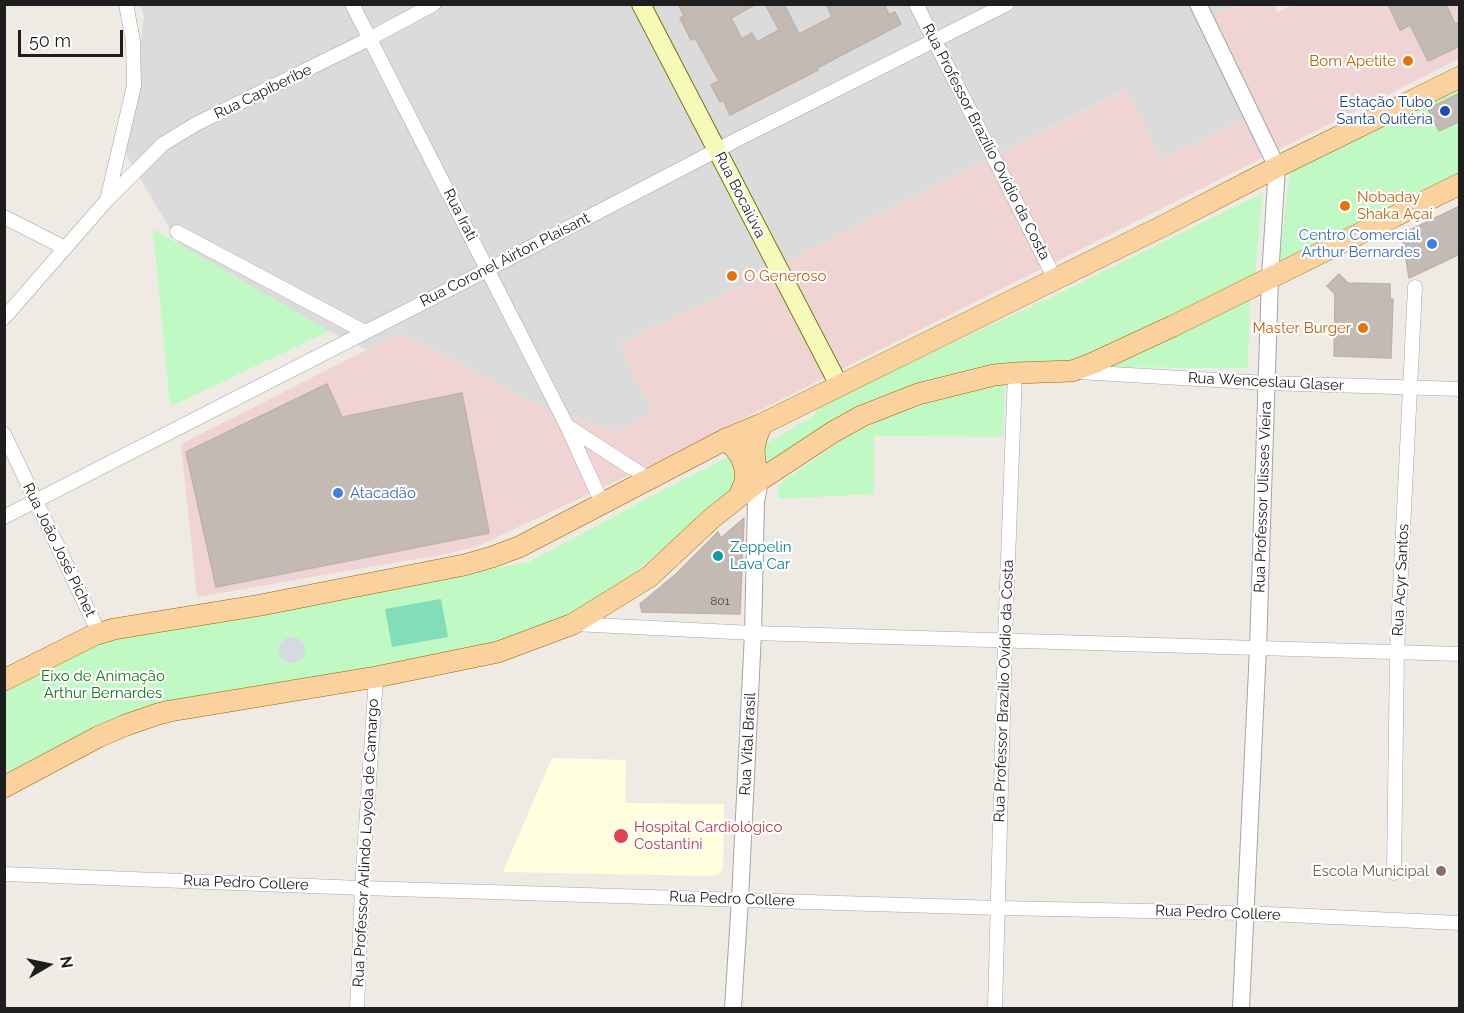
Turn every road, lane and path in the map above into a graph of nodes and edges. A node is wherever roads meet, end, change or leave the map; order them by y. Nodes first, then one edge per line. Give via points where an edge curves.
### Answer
1 (126, 4) edge
2 (352, 4) edge
3 (434, 4) edge
4 (641, 4) edge
5 (916, 4) edge
6 (1007, 4) edge
7 (1198, 4) edge
8 (369, 39) junction
9 (935, 41) junction
10 (1460, 77) edge
11 (717, 150) junction
12 (1277, 167) junction
13 (1460, 184) edge
14 (107, 200) junction
15 (4, 217) edge
16 (177, 232) dead end
17 (65, 248) junction
18 (487, 270) junction
19 (1270, 277) junction
20 (1055, 279) junction
21 (1415, 287) dead end
22 (4, 318) edge
23 (365, 332) junction
24 (1072, 371) junction
25 (1015, 373) junction
26 (1267, 383) junction
27 (839, 385) junction
28 (1410, 388) junction
29 (1460, 389) edge
30 (762, 424) junction
31 (567, 426) junction
32 (4, 434) edge
33 (724, 440) junction
34 (649, 479) junction
35 (760, 480) junction
36 (740, 494) junction
37 (35, 501) junction
38 (602, 503) junction
39 (4, 517) edge
40 (573, 624) junction
41 (99, 633) junction
42 (753, 633) junction
43 (1005, 640) junction
44 (1258, 648) junction
45 (1397, 652) junction
46 (1460, 654) edge
47 (376, 677) junction
48 (4, 680) edge
49 (4, 787) edge
50 (1394, 873) dead end
51 (4, 874) edge
52 (362, 888) junction
53 (740, 899) junction
54 (999, 908) junction
55 (1246, 913) junction
56 (1460, 923) edge
57 (357, 1008) edge
58 (733, 1008) edge
59 (995, 1008) edge
60 (1241, 1008) edge

1 - 14 street via 133,41 134,86
2 - 8 street, Rua Irati
3 - 8 street, Rua Capiberibe
4 - 11 main road, Rua Bocaiúva
5 - 9 street, Rua Professor Brazílio Ovídio da Costa
6 - 9 street, Rua Coronel Airton Plaisant
7 - 12 street, Rua Professor Ulisses Vieira
8 - 14 street, Rua Capiberibe via 163,144
8 - 18 street, Rua Irati
9 - 11 street, Rua Coronel Airton Plaisant
9 - 20 street, Rua Professor Brazílio Ovídio da Costa
10 - 12 main road
11 - 18 street, Rua Coronel Airton Plaisant
11 - 27 main road, Rua Bocaiúva
12 - 19 street, Rua Professor Ulisses Vieira
12 - 20 main road
13 - 19 main road
14 - 17 street, Rua Capiberibe
15 - 17 street
16 - 23 street
17 - 22 street, Rua Capiberibe
18 - 23 street, Rua Coronel Airton Plaisant
18 - 31 street, Rua Irati
19 - 24 main road
19 - 26 street, Rua Professor Ulisses Vieira
20 - 27 main road
21 - 28 street, Rua Acyr Santos
23 - 37 street, Rua Coronel Airton Plaisant
24 - 25 main road
24 - 26 street, Rua Wenceslau Glaser
25 - 35 main road via 918,394 862,416
25 - 43 street, Rua Professor Brazílio Ovídio da Costa
26 - 28 street, Rua Wenceslau Glaser
26 - 44 street, Rua Professor Ulisses Vieira
27 - 30 main road
28 - 29 street, Rua Wenceslau Glaser
28 - 45 street, Rua Acyr Santos
30 - 33 main road
30 - 35 main road via 754,449
31 - 34 street, Rua Irati
31 - 38 street, Rua Irati
32 - 37 street, Rua João José Pichet
33 - 34 main road
33 - 36 main road via 741,456 745,468
34 - 38 main road
35 - 36 main road
35 - 42 street, Rua Vital Brasil
36 - 40 main road via 649,577
37 - 39 street, Rua Coronel Airton Plaisant
37 - 41 street, Rua João José Pichet
38 - 41 main road via 519,547 464,565
40 - 42 street
40 - 47 main road via 498,652
41 - 48 main road
42 - 43 street
42 - 53 street, Rua Vital Brasil
43 - 44 street
43 - 54 street, Rua Professor Brazílio Ovídio da Costa
44 - 45 street
44 - 55 street, Rua Professor Ulisses Vieira
45 - 46 street
45 - 50 street, Rua Acyr Santos
47 - 49 main road via 158,714 98,737
47 - 52 street, Rua Professor Arlindo Loyola de Camargo
51 - 52 street, Rua Pedro Collere
52 - 53 street, Rua Pedro Collere
52 - 57 street, Rua Professor Arlindo Loyola de Camargo
53 - 54 street, Rua Pedro Collere
53 - 58 street, Rua Vital Brasil
54 - 55 street, Rua Pedro Collere
54 - 59 street, Rua Professor Brazílio Ovídio da Costa
55 - 56 street, Rua Pedro Collere
55 - 60 street, Rua Professor Ulisses Vieira

